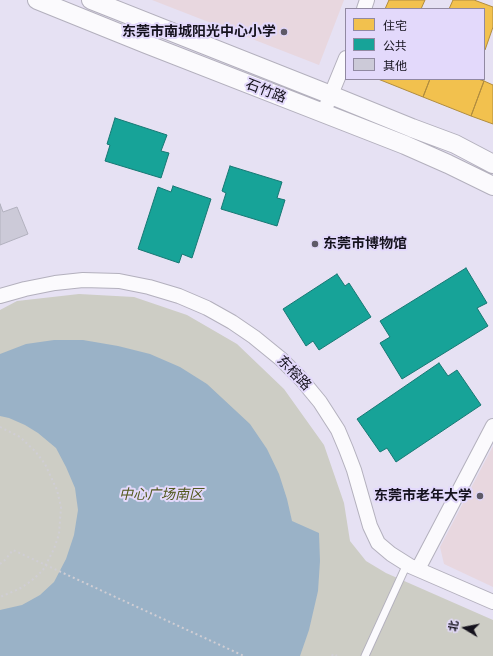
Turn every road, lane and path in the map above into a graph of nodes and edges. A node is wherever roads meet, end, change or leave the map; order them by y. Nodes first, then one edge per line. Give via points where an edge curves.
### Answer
1 (37, 0) edge
2 (91, 0) edge
3 (345, 60) edge
4 (331, 95) junction
5 (323, 114) junction
6 (493, 164) edge
7 (493, 186) edge
8 (0, 296) edge
9 (493, 426) edge
10 (0, 427) edge
11 (0, 564) edge
12 (46, 565) junction
13 (413, 567) junction
14 (0, 597) edge
15 (493, 602) edge
16 (244, 656) edge
17 (332, 656) edge
18 (337, 656) edge
19 (365, 656) edge

1 - 5 street, 石竹路
2 - 4 street, 石竹路
3 - 4 street
4 - 5 street
4 - 6 street, 石竹路 via 455,144
5 - 7 street, 石竹路 via 448,164
8 - 13 street, 东榕路 via 55,283 83,280 119,281 179,296 232,322 281,359 302,379 320,402 338,430 346,449 370,526 378,543
9 - 13 street
10 - 12 path via 20,437 35,451 45,464 58,490 61,506 59,534
11 - 12 path via 13,550
12 - 14 path via 31,581
12 - 16 path
13 - 15 street, 东榕路
13 - 19 lane
17 - 18 path

